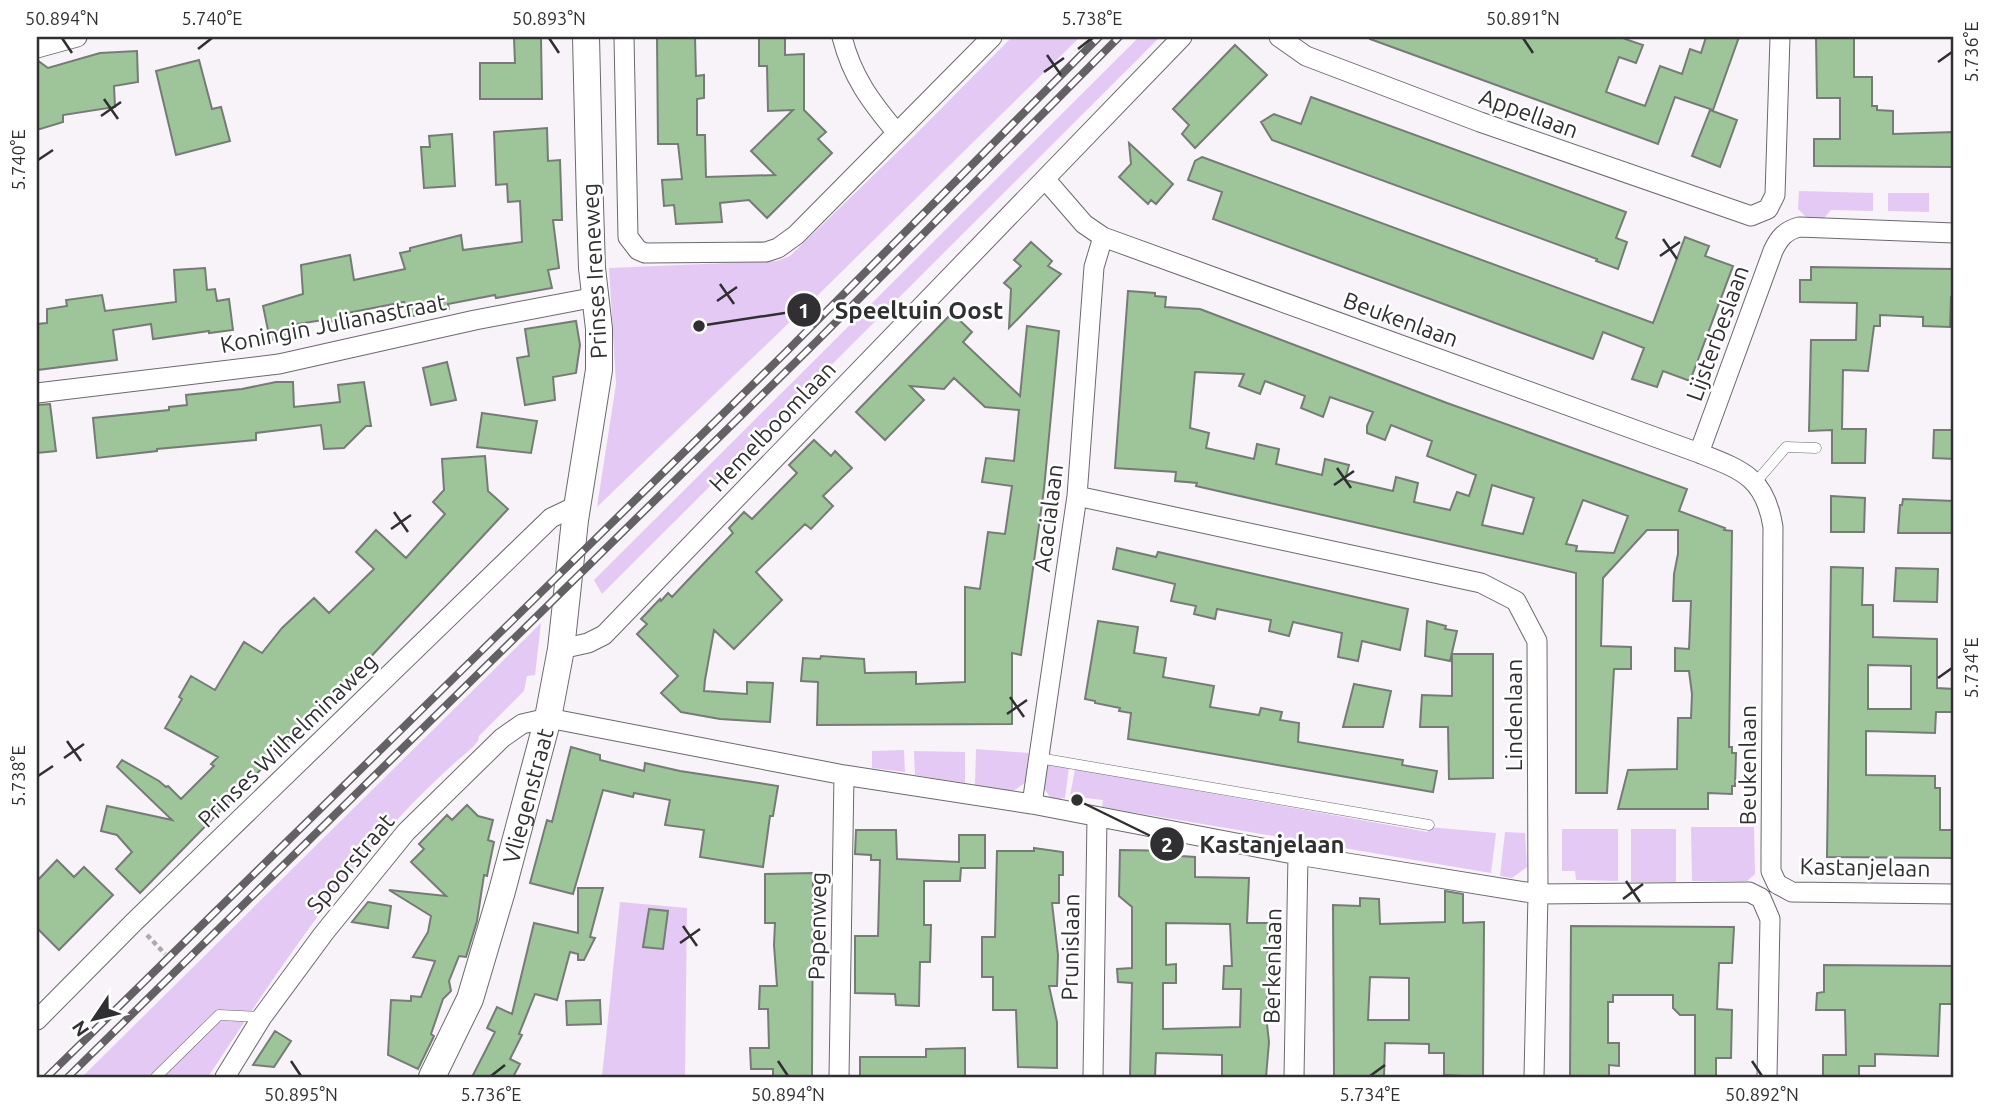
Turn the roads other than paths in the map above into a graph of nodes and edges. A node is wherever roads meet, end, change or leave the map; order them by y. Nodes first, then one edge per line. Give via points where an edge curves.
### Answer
1 (77, 37) edge
2 (586, 37) edge
3 (624, 37) edge
4 (842, 37) edge
5 (992, 37) edge
6 (1182, 37) edge
7 (1279, 37) edge
8 (1780, 37) edge
9 (37, 48) edge
10 (897, 133) junction
11 (1045, 179) junction
12 (1768, 209) junction
13 (1784, 233) junction
14 (1954, 233) edge
15 (1103, 237) junction
16 (596, 297) junction
17 (37, 393) edge
18 (1816, 448) dead end
19 (1699, 453) junction
20 (1756, 482) junction
21 (1077, 496) junction
22 (578, 505) junction
23 (561, 649) junction
24 (548, 718) junction
25 (1039, 758) junction
26 (844, 775) junction
27 (1032, 804) junction
28 (1097, 818) junction
29 (1429, 825) dead end
30 (1298, 855) junction
31 (1777, 884) junction
32 (1538, 894) junction
33 (1954, 894) edge
34 (1760, 898) junction
35 (262, 1017) junction
36 (37, 1020) edge
37 (156, 1077) edge
38 (225, 1077) edge
39 (432, 1077) edge
40 (839, 1077) edge
41 (1093, 1077) edge
42 (1294, 1077) edge
43 (1534, 1077) edge
44 (1767, 1077) edge

1 - 9 street
2 - 16 main road, Prinses Ireneweg
3 - 10 street via 628,237 645,253 755,253 778,248
4 - 10 street via 848,61 869,99
5 - 10 street
6 - 11 street, Hemelboomlaan
7 - 12 street, Appellaan via 1306,56 1492,127 1744,215 1759,215
8 - 12 street via 1777,186
11 - 15 street, Beukenlaan via 1084,224
11 - 23 street, Hemelboomlaan via 604,635
12 - 13 street
13 - 14 street via 1798,226
13 - 19 street, Lijsterbeslaan via 1773,251
15 - 19 street, Beukenlaan
15 - 21 street, Acacialaan via 1094,267
16 - 17 street, Koningin Julianastraat via 279,364
16 - 22 main road, Prinses Ireneweg via 598,370
18 - 20 lane via 1786,447
19 - 20 street, Beukenlaan via 1740,469
20 - 31 street, Beukenlaan via 1769,505 1773,527 1770,856
21 - 25 street, Acacialaan
21 - 32 street, Lindenlaan via 1481,583 1516,601 1537,641
22 - 23 main road, Vliegenstraat
22 - 36 street, Prinses Wilhelminaweg via 551,518
23 - 24 main road, Vliegenstraat
24 - 26 street
24 - 35 street, Spoorstraat via 522,724 502,738 406,832
24 - 39 main road, Vliegenstraat via 470,999
25 - 27 street, Acacialaan
25 - 29 lane
26 - 27 street
26 - 40 street, Papenweg
27 - 28 street
28 - 30 street
28 - 41 street, Prunislaan
30 - 32 street
30 - 42 street, Berkenlaan
31 - 33 street, Kastanjelaan via 1792,892
31 - 34 street
32 - 34 street via 1749,892
32 - 43 street, Lindenlaan
34 - 44 street via 1770,919
35 - 37 lane via 219,1015
35 - 38 street, Spoorstraat

